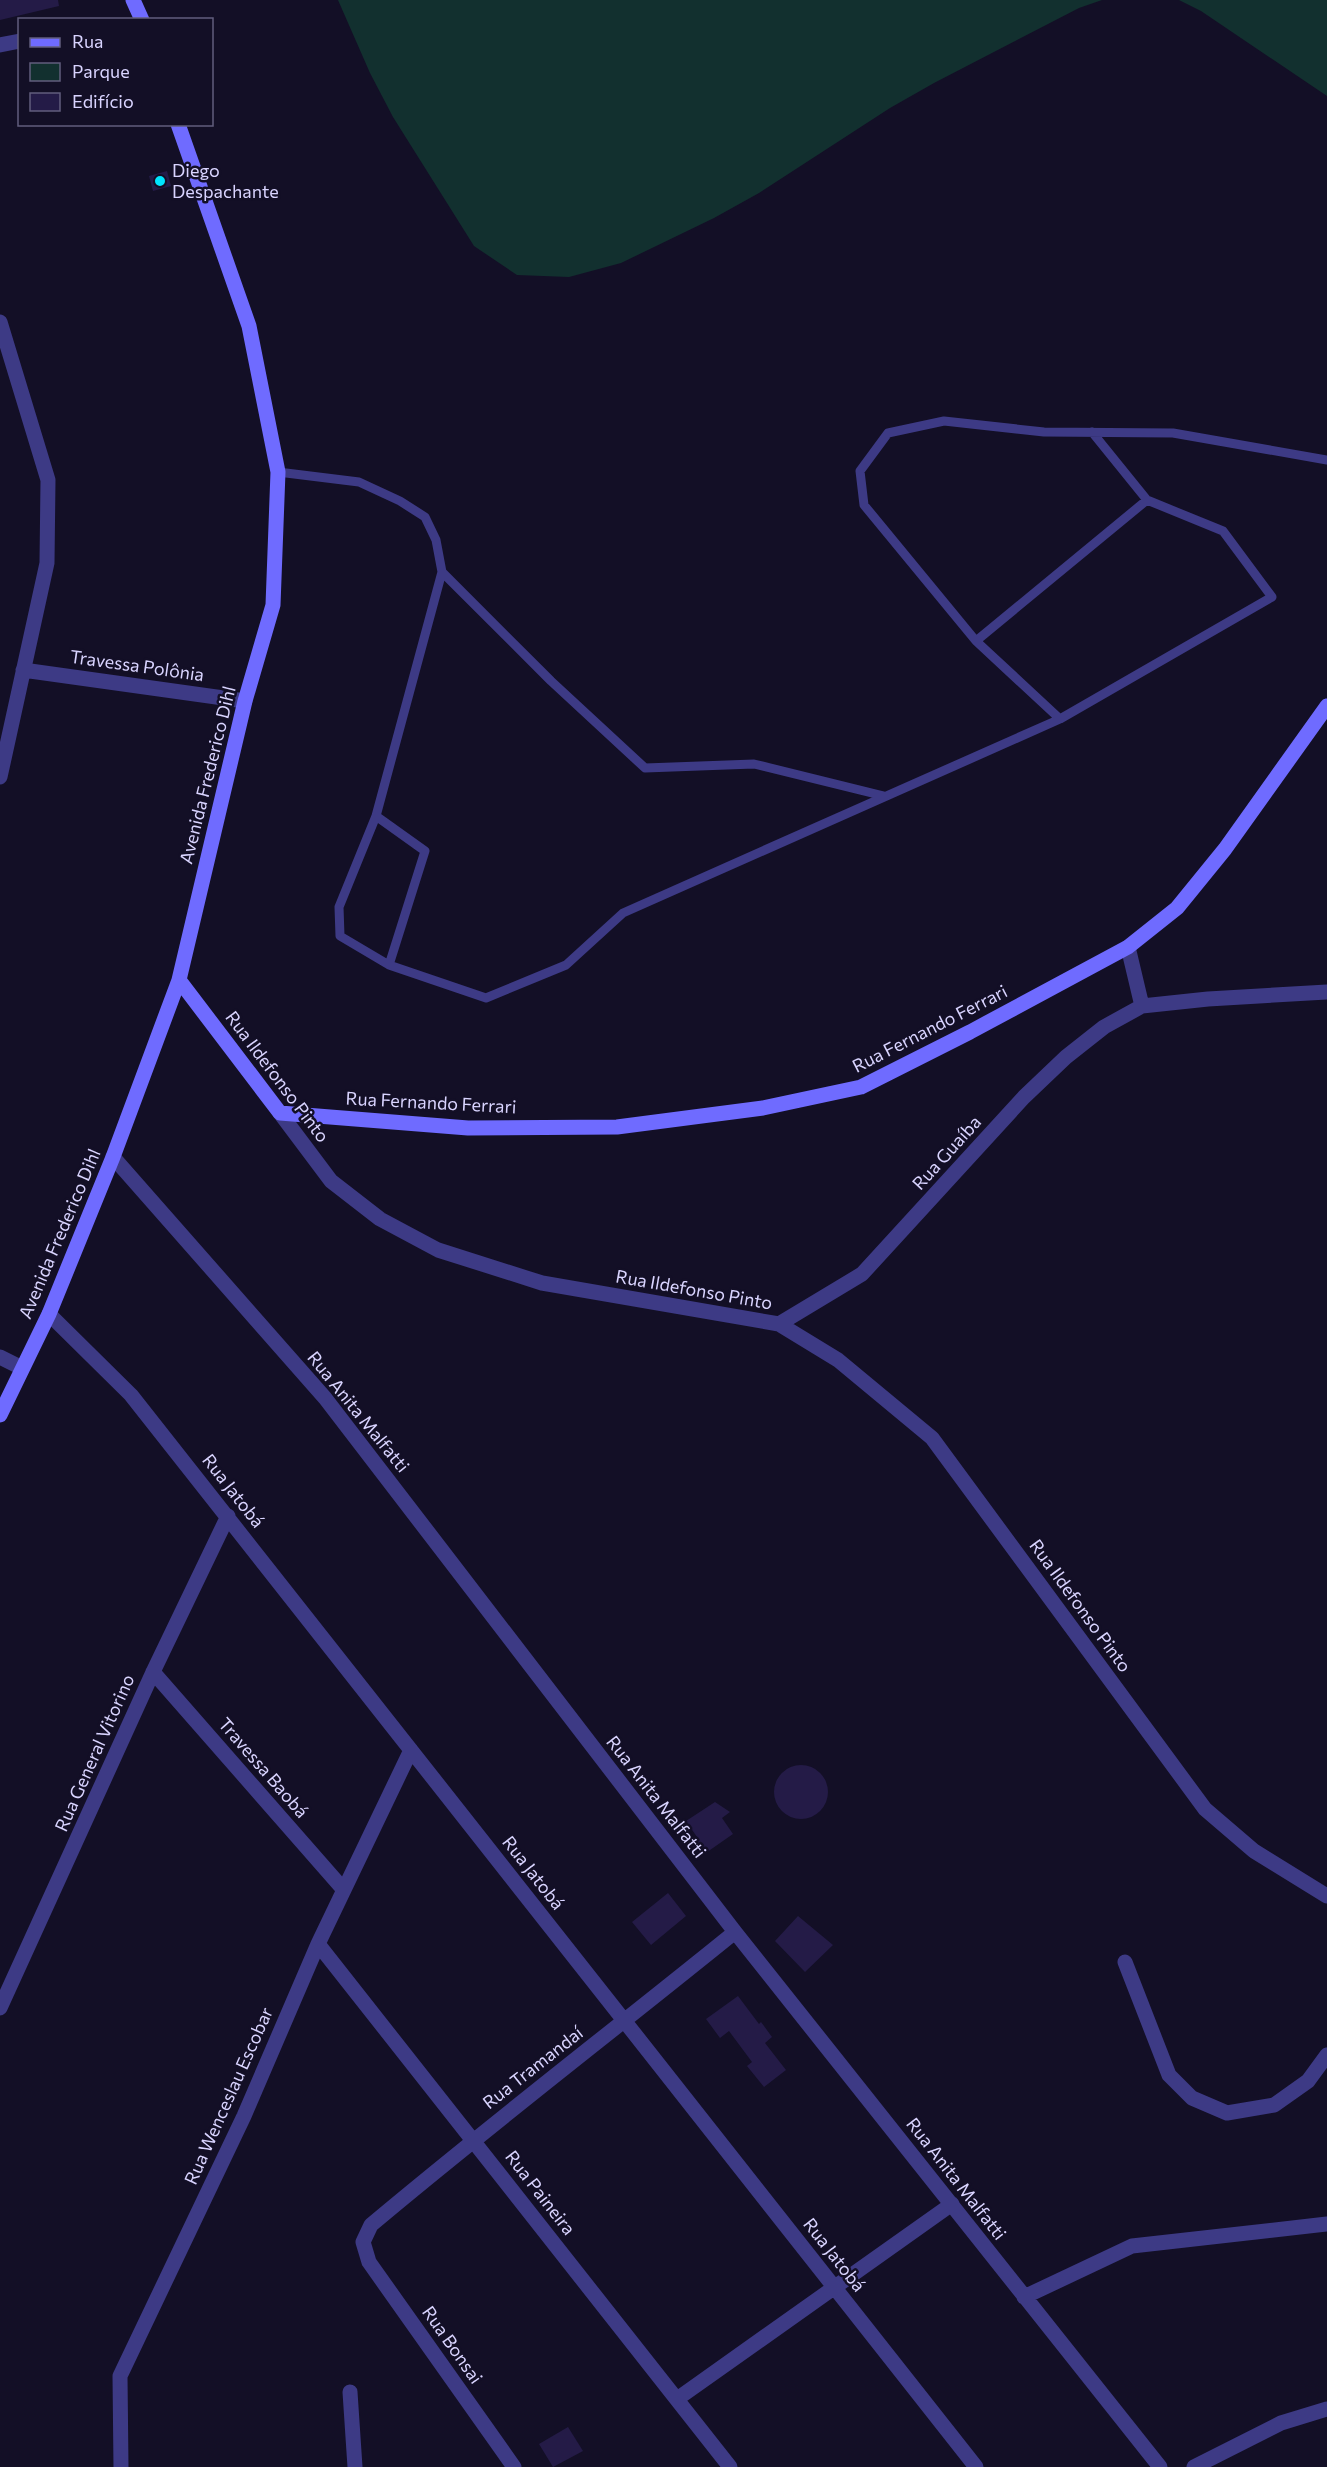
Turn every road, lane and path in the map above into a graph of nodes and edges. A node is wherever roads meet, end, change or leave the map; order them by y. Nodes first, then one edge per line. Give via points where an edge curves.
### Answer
1 (133, 0) edge
2 (138, 18) edge
3 (18, 41) edge
4 (0, 45) edge
5 (179, 126) edge
6 (0, 322) edge
7 (1092, 432) junction
8 (1327, 460) edge
9 (278, 472) junction
10 (1147, 500) junction
11 (442, 572) junction
12 (976, 641) junction
13 (23, 670) junction
14 (245, 701) junction
15 (1327, 706) edge
16 (1060, 719) junction
17 (0, 777) edge
18 (884, 796) junction
19 (376, 816) junction
20 (1128, 947) junction
21 (389, 965) junction
22 (178, 980) junction
23 (1327, 992) edge
24 (1142, 1006) junction
25 (280, 1113) junction
26 (113, 1157) junction
27 (49, 1314) junction
28 (779, 1324) junction
29 (0, 1357) edge
30 (22, 1368) junction
31 (0, 1414) edge
32 (228, 1516) junction
33 (153, 1672) junction
34 (411, 1749) junction
35 (344, 1890) junction
36 (1327, 1896) edge
37 (735, 1932) junction
38 (318, 1944) junction
39 (1125, 1962) dead end
40 (0, 2008) edge
41 (625, 2021) junction
42 (1327, 2055) edge
43 (473, 2140) junction
44 (952, 2204) junction
45 (1327, 2224) edge
46 (363, 2242) joint
47 (835, 2287) junction
48 (1024, 2297) junction
49 (350, 2392) dead end
50 (677, 2399) junction
51 (1327, 2409) edge
52 (121, 2467) edge
53 (356, 2467) edge
54 (514, 2467) edge
55 (730, 2467) edge
56 (976, 2467) edge
57 (1160, 2467) edge
58 (1194, 2467) edge

1 - 2 main road
3 - 4 street
5 - 9 main road, Avenida Frederico Dihl via 249,326
6 - 13 street via 48,480 47,563
7 - 8 lane via 1173,433
7 - 10 lane
7 - 12 lane via 1044,432 944,421 888,433 860,471 864,505
9 - 11 lane via 359,482 400,501 425,517 436,540
9 - 14 main road, Avenida Frederico Dihl via 273,604
10 - 12 lane
10 - 16 lane via 1223,531 1272,597
11 - 18 lane via 645,768 754,764
11 - 19 lane
12 - 16 lane
13 - 14 street, Travessa Polônia
13 - 17 street
14 - 22 main road, Avenida Frederico Dihl
15 - 20 main road, Rua Fernando Ferrari via 1225,849 1177,908
16 - 18 lane
18 - 21 lane via 623,913 566,965 486,998
19 - 21 lane via 425,851
19 - 21 lane via 339,907 340,936
20 - 24 street
20 - 25 main road, Rua Fernando Ferrari via 861,1087 763,1108 617,1127 468,1128
22 - 25 main road, Rua Ildefonso Pinto
22 - 26 main road, Avenida Frederico Dihl
23 - 24 street, Rua Guaíba
24 - 28 street, Rua Guaíba via 1104,1027 1024,1097 862,1275
25 - 28 street, Rua Ildefonso Pinto via 331,1181 380,1219 438,1250 542,1283
26 - 27 main road, Avenida Frederico Dihl
26 - 37 street, Rua Anita Malfatti via 325,1398
27 - 30 main road, Avenida Frederico Dihl
27 - 32 street, Rua Jatobá via 131,1395
28 - 36 street, Rua Ildefonso Pinto via 838,1360 932,1437 1205,1809 1254,1851
29 - 30 street
30 - 31 main road, Avenida Frederico Dihl
32 - 33 street, Rua General Vitorino
32 - 34 street, Rua Jatobá
33 - 35 street, Travessa Baobá
33 - 40 street, Rua General Vitorino
34 - 35 street, Rua Wenceslau Escobar
34 - 41 street, Rua Jatobá
35 - 38 street, Rua Wenceslau Escobar
37 - 41 street, Rua Tramandaí
37 - 44 street, Rua Anita Malfatti
38 - 43 street, Rua Paineira
38 - 52 street, Rua Wenceslau Escobar via 244,2116 120,2376
39 - 42 street via 1169,2075 1192,2098 1227,2113 1274,2105 1308,2081
41 - 43 street, Rua Tramandaí
41 - 47 street, Rua Jatobá
43 - 46 street, Rua Tramandaí via 370,2225
43 - 50 street, Rua Paineira
44 - 47 street
44 - 48 street, Rua Anita Malfatti
45 - 48 street via 1132,2246
46 - 54 street, Rua Bonsai via 369,2262
47 - 50 street
47 - 56 street, Rua Jatobá
48 - 57 street, Rua Anita Malfatti
49 - 53 street
50 - 55 street, Rua Paineira
51 - 58 street via 1281,2423

